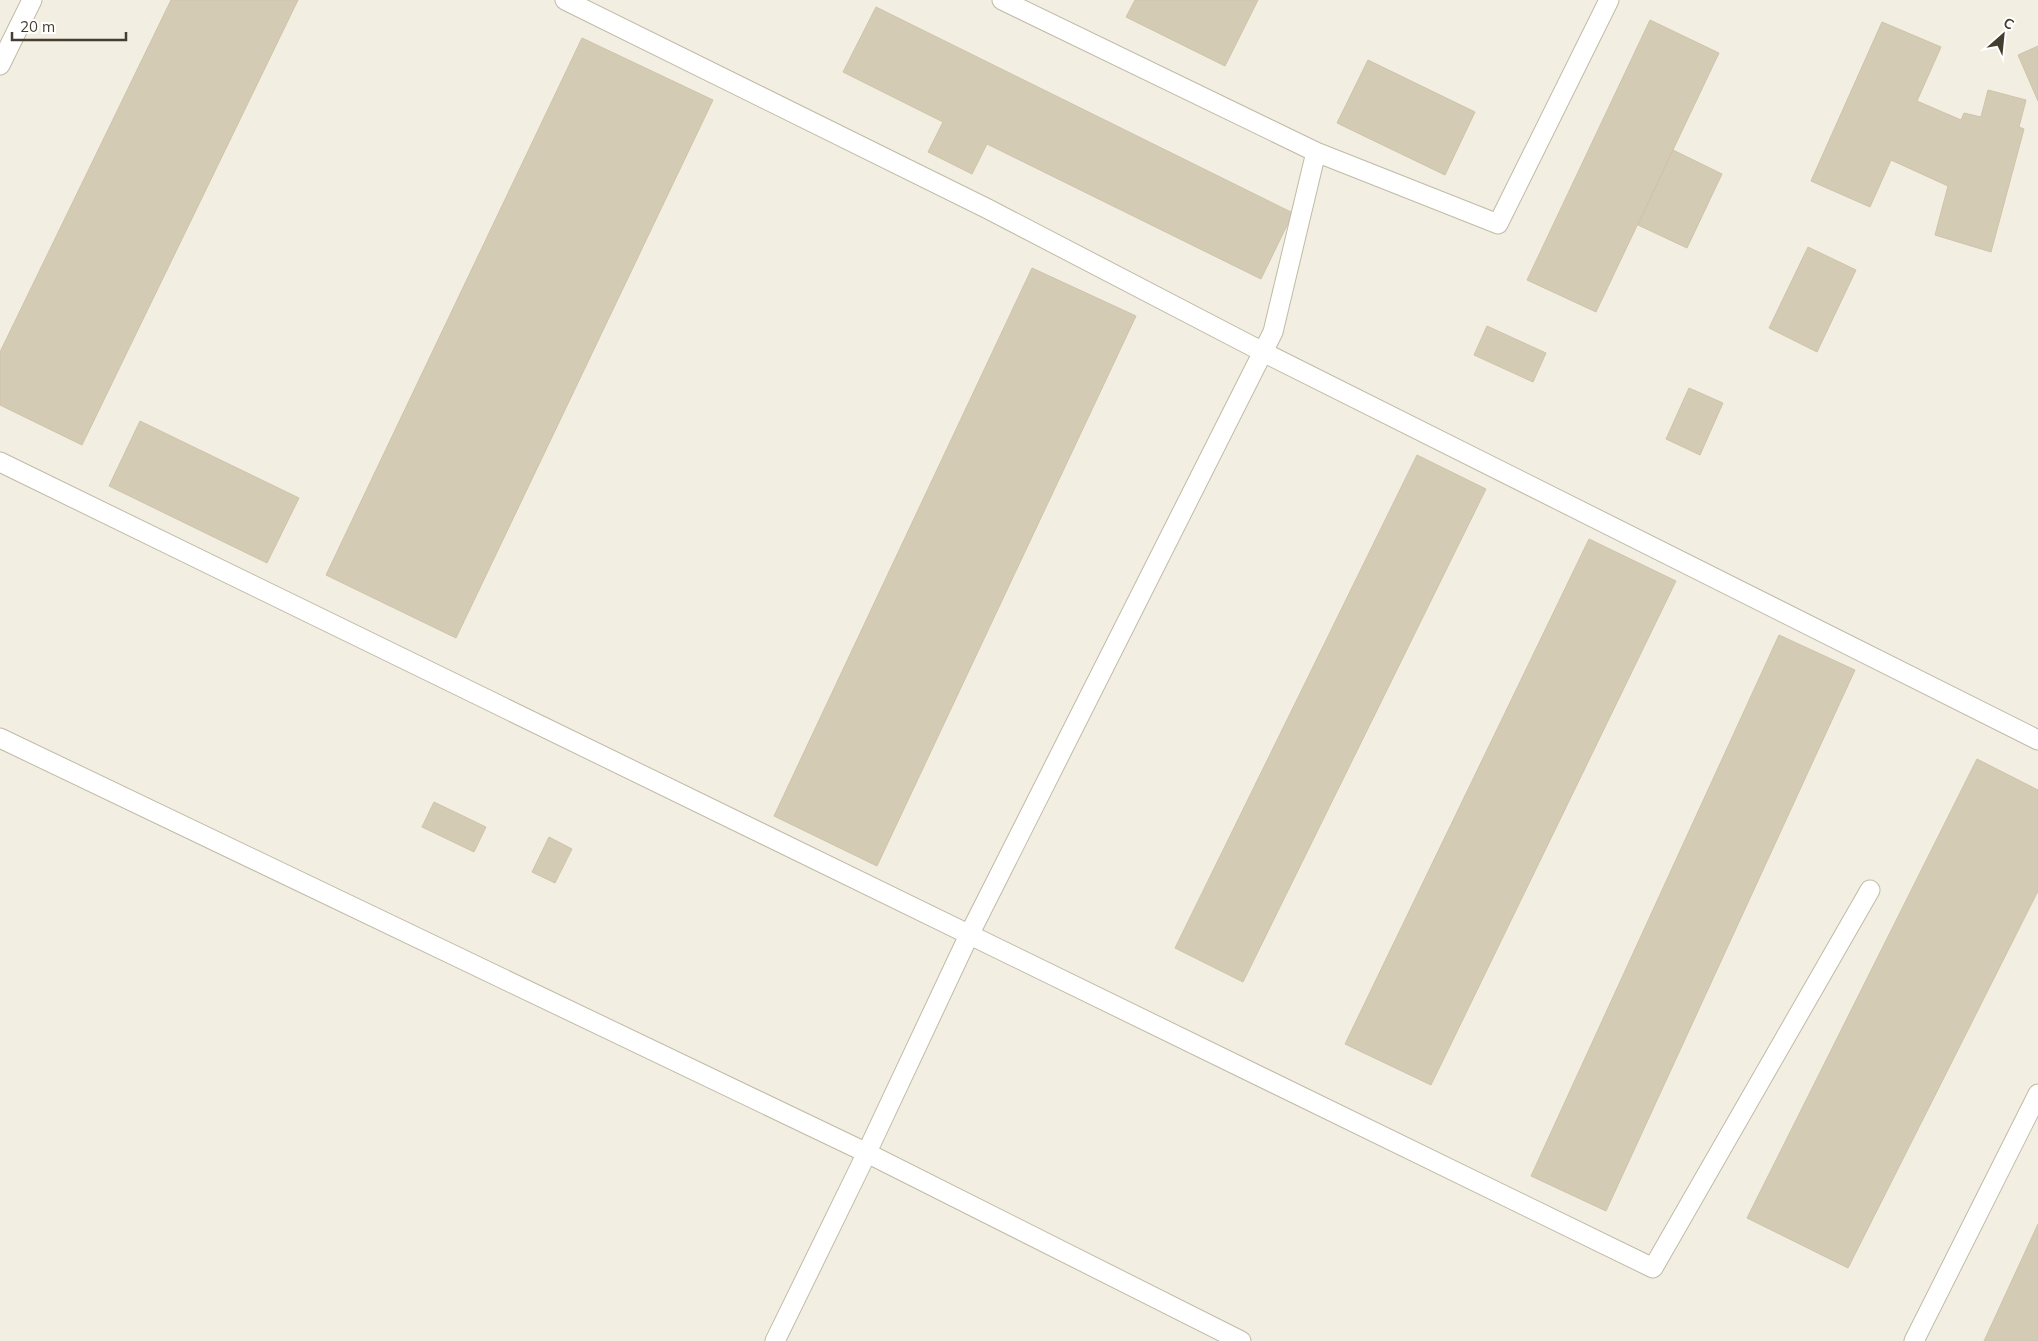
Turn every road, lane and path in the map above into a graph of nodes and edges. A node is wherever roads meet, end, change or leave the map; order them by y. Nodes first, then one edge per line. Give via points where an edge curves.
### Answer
1 (32, 0) edge
2 (565, 0) edge
3 (1002, 0) edge
4 (1609, 0) edge
5 (0, 65) edge
6 (1316, 152) junction
7 (1263, 352) junction
8 (0, 462) edge
9 (0, 738) edge
10 (2038, 740) edge
11 (1870, 890) dead end
12 (969, 934) junction
13 (2038, 1094) edge
14 (867, 1153) junction
15 (775, 1341) edge
16 (1241, 1341) edge
17 (1914, 1341) edge

1 - 5 lane
2 - 7 lane via 988,209
3 - 6 lane
4 - 6 lane via 1498,224
6 - 7 lane via 1273,332
7 - 10 lane
7 - 12 lane
8 - 12 lane
9 - 14 lane
11 - 12 lane via 1653,1268
12 - 14 lane
13 - 17 lane
14 - 15 lane
14 - 16 lane

